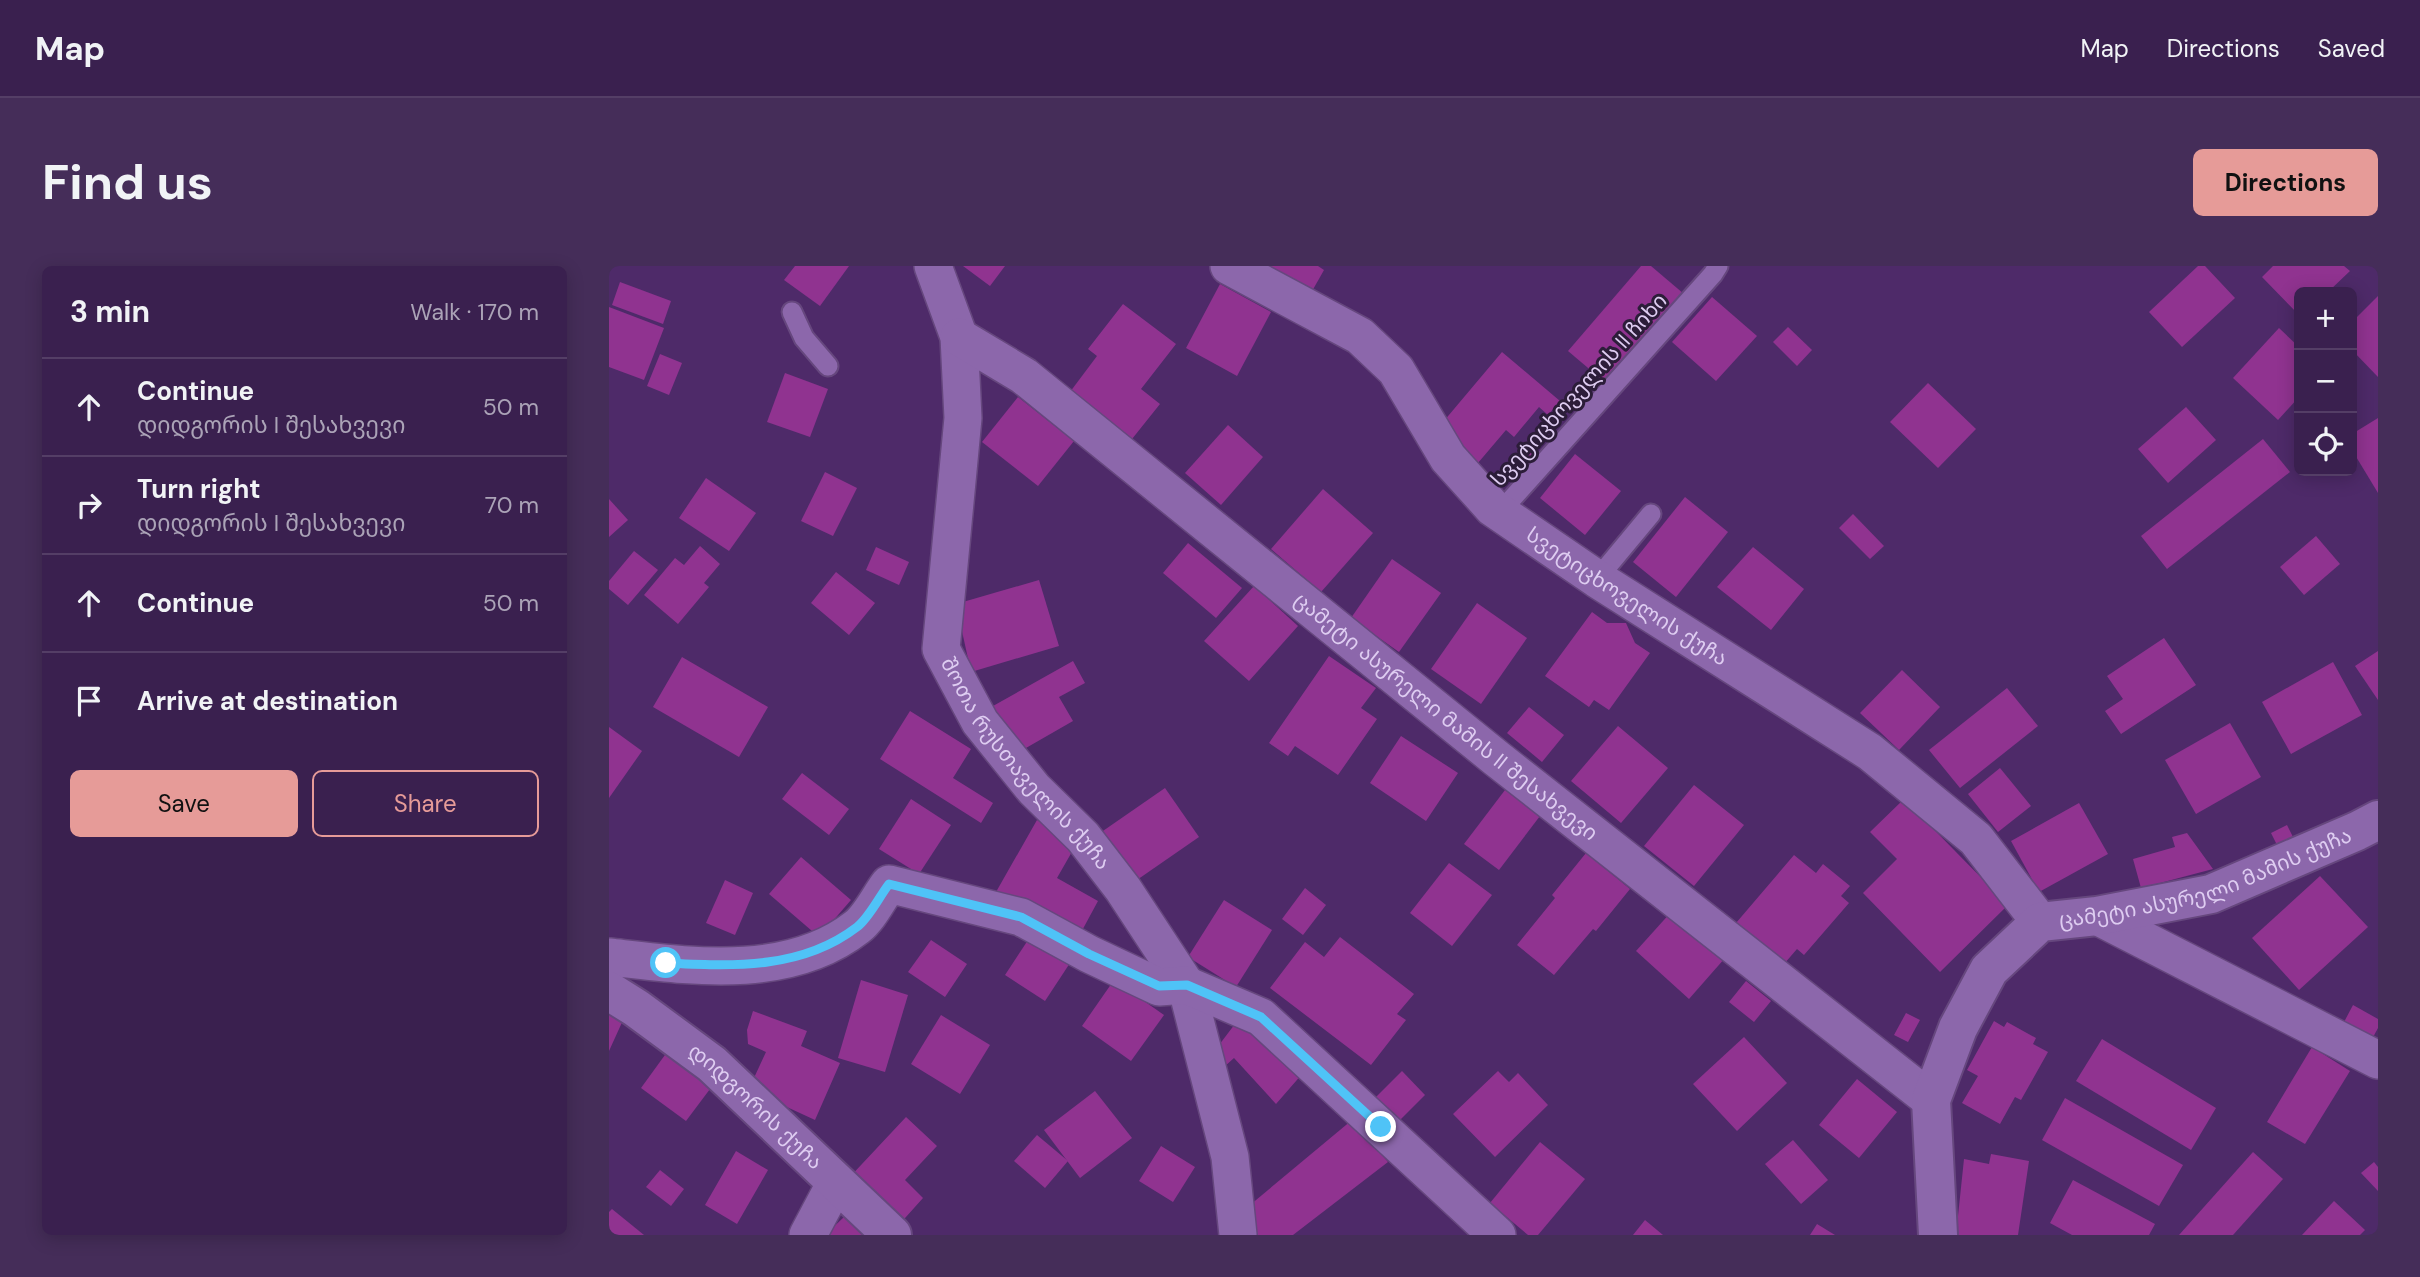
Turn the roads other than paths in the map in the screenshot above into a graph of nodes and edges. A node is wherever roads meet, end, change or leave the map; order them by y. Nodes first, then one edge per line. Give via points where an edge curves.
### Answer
1 (933, 266) edge
2 (1229, 266) edge
3 (1718, 266) edge
4 (792, 312) dead end
5 (959, 337) junction
6 (828, 366) dead end
7 (1500, 513) junction
8 (1651, 514) dead end
9 (1597, 579) junction
10 (2378, 820) edge
11 (2097, 916) junction
12 (2040, 922) junction
13 (609, 957) edge
14 (1187, 985) junction
15 (609, 991) edge
16 (2378, 1060) edge
17 (1931, 1100) junction
18 (835, 1184) junction
19 (808, 1235) edge
20 (892, 1235) edge
21 (1238, 1235) edge
22 (1497, 1235) edge
23 (1938, 1235) edge

1 - 5 street, შოთა რუსთაველის ქუჩა
2 - 7 street, სვეტიცხოველის ქუჩა via 1369,345 1396,370 1448,458
3 - 7 lane, სვეტიცხოველის II ჩიხი
4 - 6 lane via 804,338
5 - 14 street, შოთა რუსთაველის ქუჩა via 963,418 941,649 980,722 1034,789 1083,837
5 - 17 street, ცამეტი ასურელი მამის II შესახვევი via 1024,376 1496,758
7 - 9 street, სვეტიცხოველის ქუჩა
8 - 9 lane
9 - 12 street, სვეტიცხოველის ქუჩა via 1870,752 1976,839
10 - 11 street, ცამეტი ასურელი მამის ქუჩა via 2211,894
11 - 12 street, ცამეტი ასურელი მამის ქუჩა
11 - 16 street
12 - 17 street, ცამეტი ასურელი მამის ქუჩა via 1989,970 1958,1028
13 - 14 street via 740,966 810,954 859,926 889,884 1021,917 1159,986
14 - 21 street, შოთა რუსთაველის ქუჩა via 1230,1157
14 - 22 street via 1261,1017
15 - 18 street, დიდგორის ქუჩა via 712,1064
17 - 23 street, ცამეტი ასურელი მამის ქუჩა
18 - 19 street
18 - 20 street, დიდგორის ქუჩა

